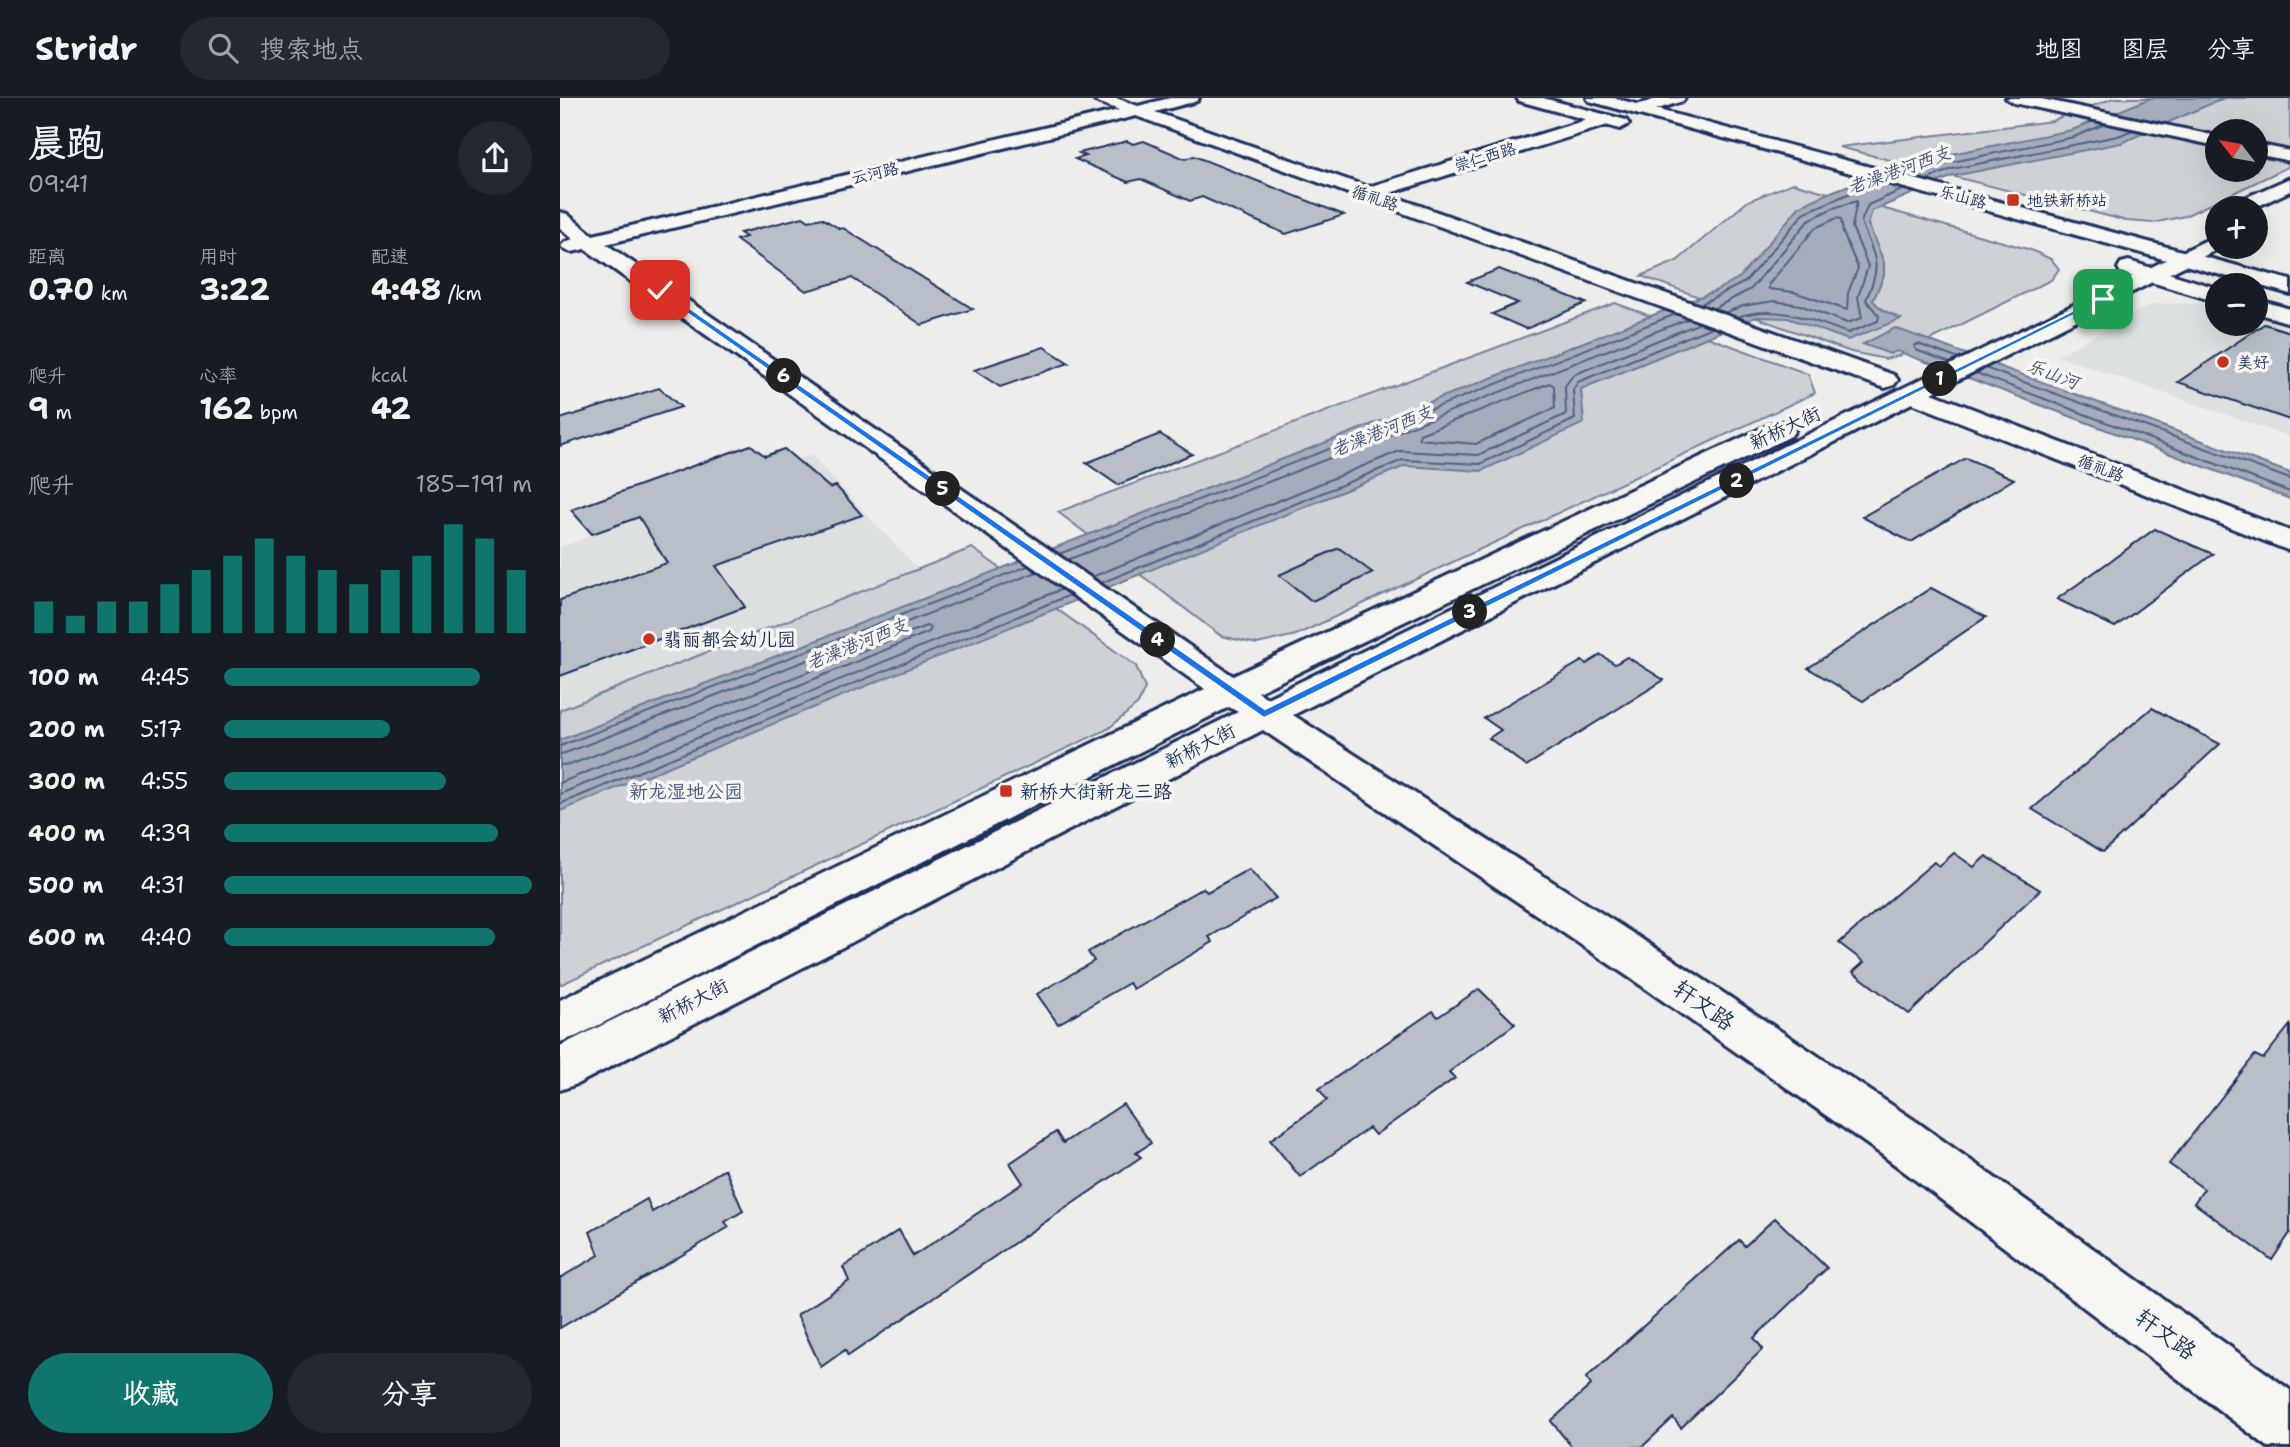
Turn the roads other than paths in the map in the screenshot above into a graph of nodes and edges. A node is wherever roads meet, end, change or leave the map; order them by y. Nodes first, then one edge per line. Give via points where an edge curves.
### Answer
1 (1101, 98) edge
2 (1156, 98) edge
3 (1191, 98) edge
4 (1525, 98) edge
5 (1595, 98) edge
6 (1677, 98) edge
7 (2014, 98) edge
8 (1129, 108) junction
9 (1639, 110) junction
10 (1605, 120) junction
11 (1643, 131) dead end
12 (2205, 138) edge
13 (2268, 151) edge
14 (2290, 156) edge
15 (2290, 184) edge
16 (1366, 194) junction
17 (2264, 196) edge
18 (2290, 205) edge
19 (2268, 216) edge
20 (560, 218) edge
21 (572, 241) edge
22 (2205, 243) edge
23 (2180, 247) junction
24 (2154, 248) junction
25 (2150, 275) junction
26 (2290, 287) edge
27 (2205, 291) edge
28 (2268, 310) edge
29 (2019, 314) dead end
30 (2290, 316) edge
31 (1952, 356) junction
32 (1899, 387) junction
33 (2290, 542) edge
34 (1247, 703) junction
35 (560, 1022) edge
36 (560, 1069) edge
37 (2290, 1426) edge

1 - 8 street, 循礼路
2 - 8 street, 云河路
3 - 8 street, 云河路
4 - 10 street
5 - 9 street, 乐山路
6 - 9 street
7 - 12 street
8 - 16 street, 循礼路
8 - 21 street, 云河路
9 - 24 street, 乐山路
10 - 11 street
10 - 16 street, 崇仁西路
13 - 14 street
15 - 17 street
16 - 32 street, 循礼路 via 1651,293
18 - 19 street
20 - 21 street
21 - 34 street, 轩文路 via 1023,544
22 - 23 street, 新桥大街
23 - 24 street, 乐山路
23 - 25 street, 新桥大街
23 - 26 street, 乐山路
24 - 25 street via 2109,266
25 - 27 street
25 - 31 street, 新桥大街 via 2000,348
28 - 30 street
29 - 31 street, 新桥大街
31 - 32 street, 新桥大街
32 - 33 street, 循礼路
32 - 34 street, 新桥大街
34 - 35 street, 新桥大街
34 - 36 street, 新桥大街
34 - 37 street, 轩文路 via 1655,971 1899,1138

